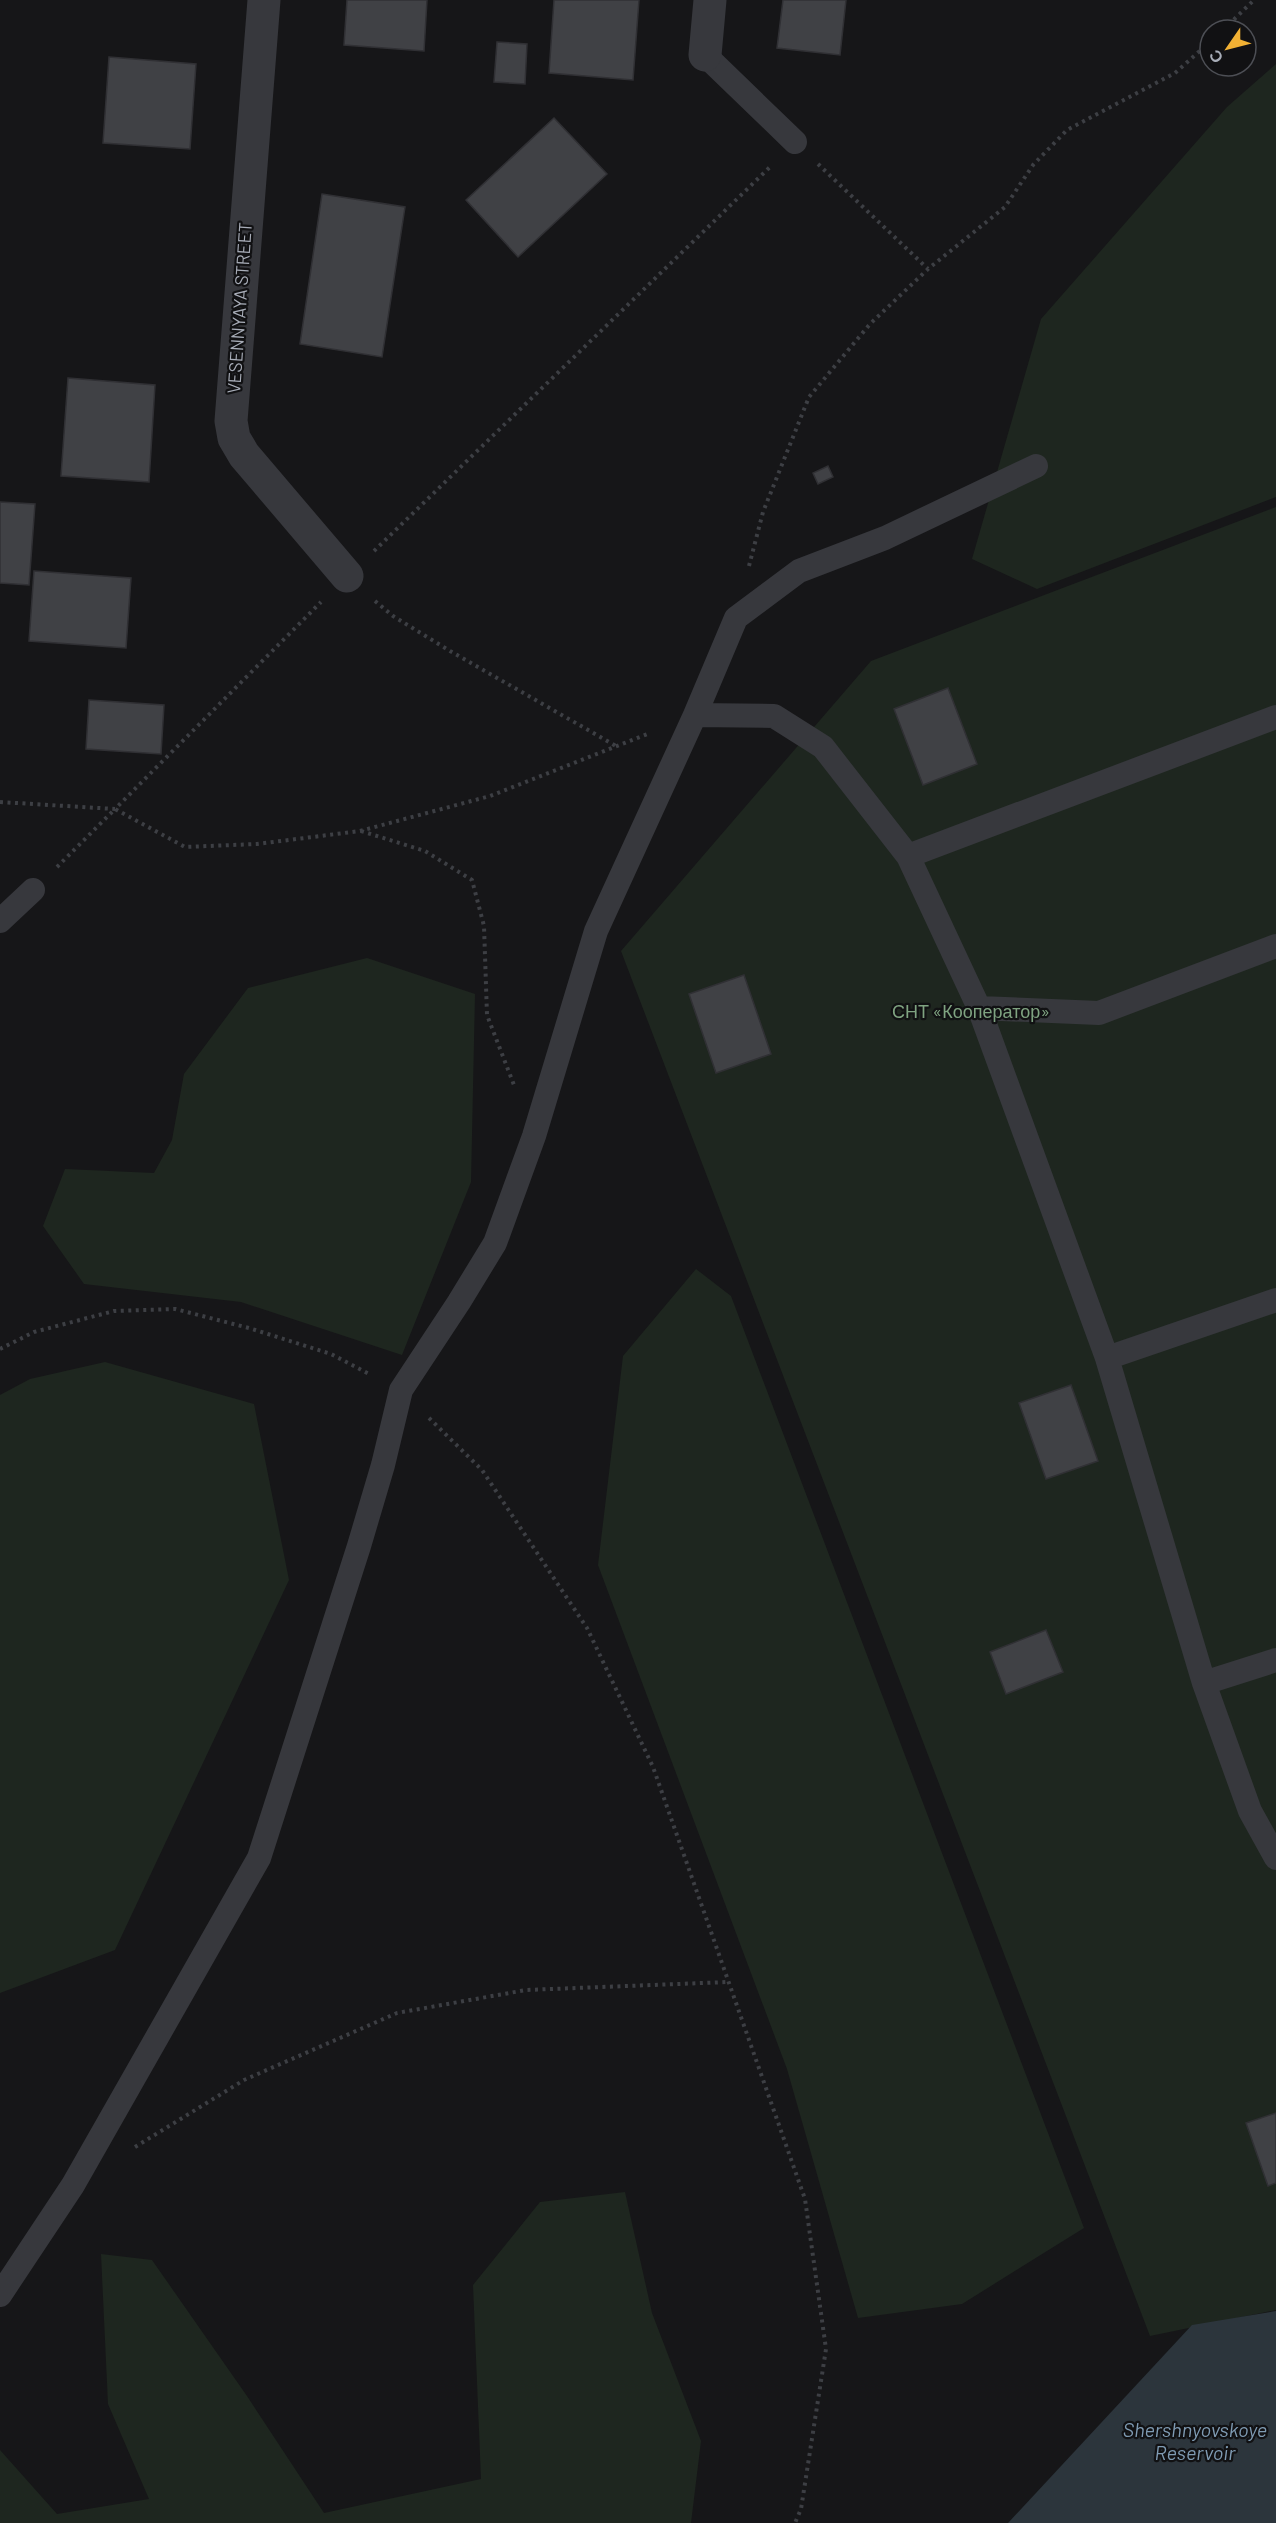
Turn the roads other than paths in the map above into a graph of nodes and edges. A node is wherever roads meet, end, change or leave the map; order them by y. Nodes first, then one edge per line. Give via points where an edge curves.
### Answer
1 (264, 0) edge
2 (710, 0) edge
3 (705, 55) joint
4 (795, 142) road end
5 (1036, 466) dead end
6 (347, 576) road end
7 (695, 715) junction
8 (1276, 717) edge
9 (908, 856) junction
10 (33, 890) road end
11 (0, 921) edge
12 (1276, 946) edge
13 (979, 1008) junction
14 (1276, 1300) edge
15 (1107, 1358) junction
16 (1276, 1659) edge
17 (1203, 1683) junction
18 (1276, 1858) edge
19 (0, 2295) edge

1 - 6 street, VESENNYAYA STREET via 231,421 234,438 244,455
2 - 3 street
3 - 4 lane
5 - 7 lane via 885,538 799,571 736,618
7 - 9 lane via 774,716 823,747
7 - 19 lane via 596,931 534,1136 495,1243 401,1390 359,1546 259,1858 73,2185
8 - 9 lane
9 - 13 lane
10 - 11 lane
12 - 13 lane via 1099,1013
13 - 15 lane
14 - 15 lane
15 - 17 lane
16 - 17 lane
17 - 18 lane via 1250,1811

